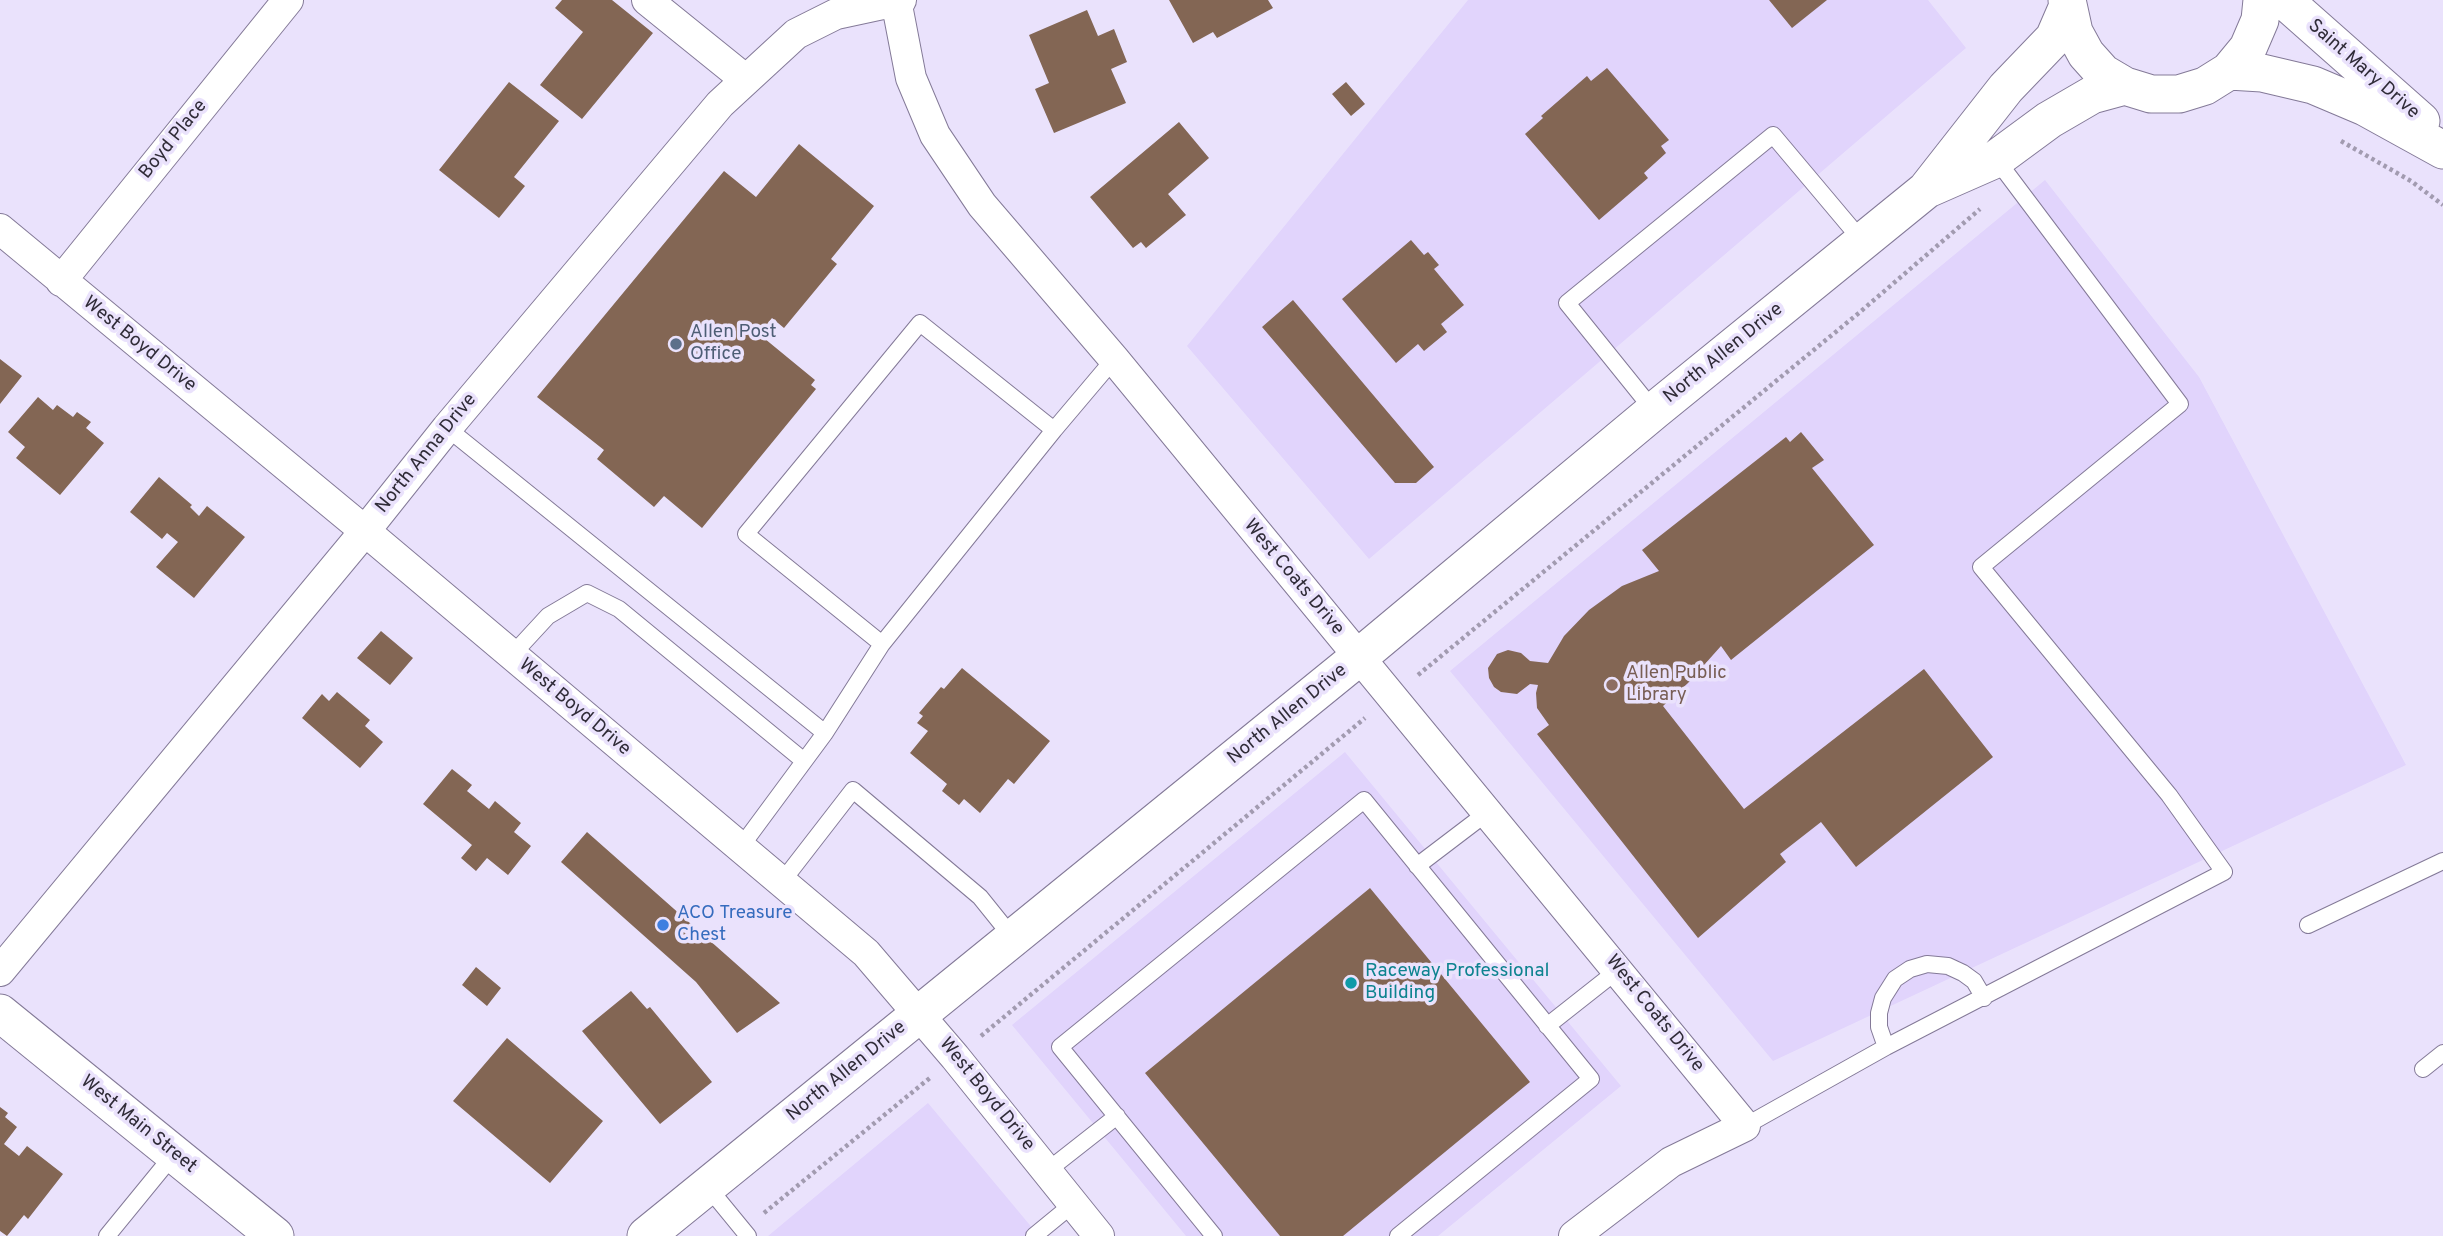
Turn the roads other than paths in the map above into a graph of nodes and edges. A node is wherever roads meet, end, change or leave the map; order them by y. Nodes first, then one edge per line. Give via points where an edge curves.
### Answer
1 (288, 0) edge
2 (648, 0) edge
3 (897, 0) edge
4 (2262, 0) edge
5 (2284, 0) edge
6 (2067, 4) edge
7 (2229, 71) junction
8 (746, 80) junction
9 (2125, 86) junction
10 (2443, 140) edge
11 (2443, 150) edge
12 (2005, 170) junction
13 (1926, 190) junction
14 (0, 229) edge
15 (1863, 242) junction
16 (61, 281) junction
17 (1114, 359) junction
18 (1654, 411) junction
19 (447, 428) junction
20 (1054, 430) junction
21 (365, 531) junction
22 (882, 644) junction
23 (512, 655) junction
24 (1359, 657) junction
25 (825, 733) junction
26 (804, 761) junction
27 (1488, 812) junction
28 (740, 848) junction
29 (2443, 860) edge
30 (1417, 866) junction
31 (781, 883) junction
32 (2308, 925) dead end
33 (1013, 938) junction
34 (1618, 970) junction
35 (0, 971) edge
36 (1984, 998) junction
37 (0, 1013) edge
38 (919, 1013) junction
39 (1548, 1026) junction
40 (1886, 1047) junction
41 (2443, 1053) edge
42 (2423, 1069) dead end
43 (1117, 1116) junction
44 (1745, 1126) junction
45 (174, 1154) junction
46 (1046, 1171) junction
47 (707, 1186) junction
48 (1073, 1204) junction
49 (746, 1233) edge
50 (107, 1236) edge
51 (275, 1236) edge
52 (646, 1236) edge
53 (1034, 1236) edge
54 (1099, 1236) edge
55 (1214, 1236) edge
56 (1398, 1236) edge
57 (1574, 1236) edge

1 - 16 street, Boyd Place
2 - 8 street
3 - 8 street, North Anna Drive via 836,14 796,34
3 - 17 street, West Coats Drive via 911,78 935,135 982,205
4 - 7 street via 2260,20 2248,48
5 - 10 street, Saint Mary Drive
6 - 9 street via 2086,54 2103,73
6 - 13 street, North Allen Drive via 2054,38 2006,88
7 - 9 street via 2205,86 2179,94 2151,94
7 - 11 street, Saint Mary Drive via 2313,85 2365,107
8 - 19 street, North Anna Drive via 720,104
9 - 12 street, North Allen Drive via 2092,95 2043,124
12 - 13 street, North Allen Drive
12 - 36 lane via 2180,404 1980,566 2169,795 2224,872
13 - 15 street, North Allen Drive
14 - 16 street, West Boyd Drive
15 - 18 street, North Allen Drive
15 - 18 lane via 1773,135 1567,303
16 - 21 street, West Boyd Drive
17 - 20 lane
17 - 24 street, West Coats Drive
18 - 24 street, North Allen Drive
19 - 21 street, North Anna Drive
19 - 25 lane
20 - 22 lane
20 - 22 lane via 919,323 746,534
21 - 23 street, West Boyd Drive
21 - 35 street, North Anna Drive
22 - 25 lane
23 - 26 lane via 548,615 587,593 620,609
23 - 28 street, West Boyd Drive
24 - 27 street, West Coats Drive
24 - 33 street, North Allen Drive
25 - 26 lane
26 - 28 lane
27 - 30 lane
27 - 34 street, West Coats Drive
28 - 31 street, West Boyd Drive
29 - 32 lane
30 - 39 lane
30 - 43 lane via 1364,800 1060,1047
31 - 33 lane via 853,790 980,897
31 - 38 street, West Boyd Drive via 866,953
33 - 38 street, North Allen Drive
34 - 39 lane
34 - 44 street, West Coats Drive
36 - 40 lane
36 - 40 lane via 1974,981 1948,966 1927,964 1910,969 1895,979 1883,998 1879,1013
37 - 45 street, West Main Street
38 - 46 street, West Boyd Drive
38 - 47 street, North Allen Drive
39 - 56 lane via 1591,1079
40 - 44 lane
41 - 42 lane
43 - 46 lane
43 - 55 lane
44 - 57 street via 1671,1162
45 - 50 lane
45 - 51 street, West Main Street
46 - 48 street, West Boyd Drive
47 - 49 lane
47 - 52 street, North Allen Drive
48 - 53 lane
48 - 54 street, West Boyd Drive

